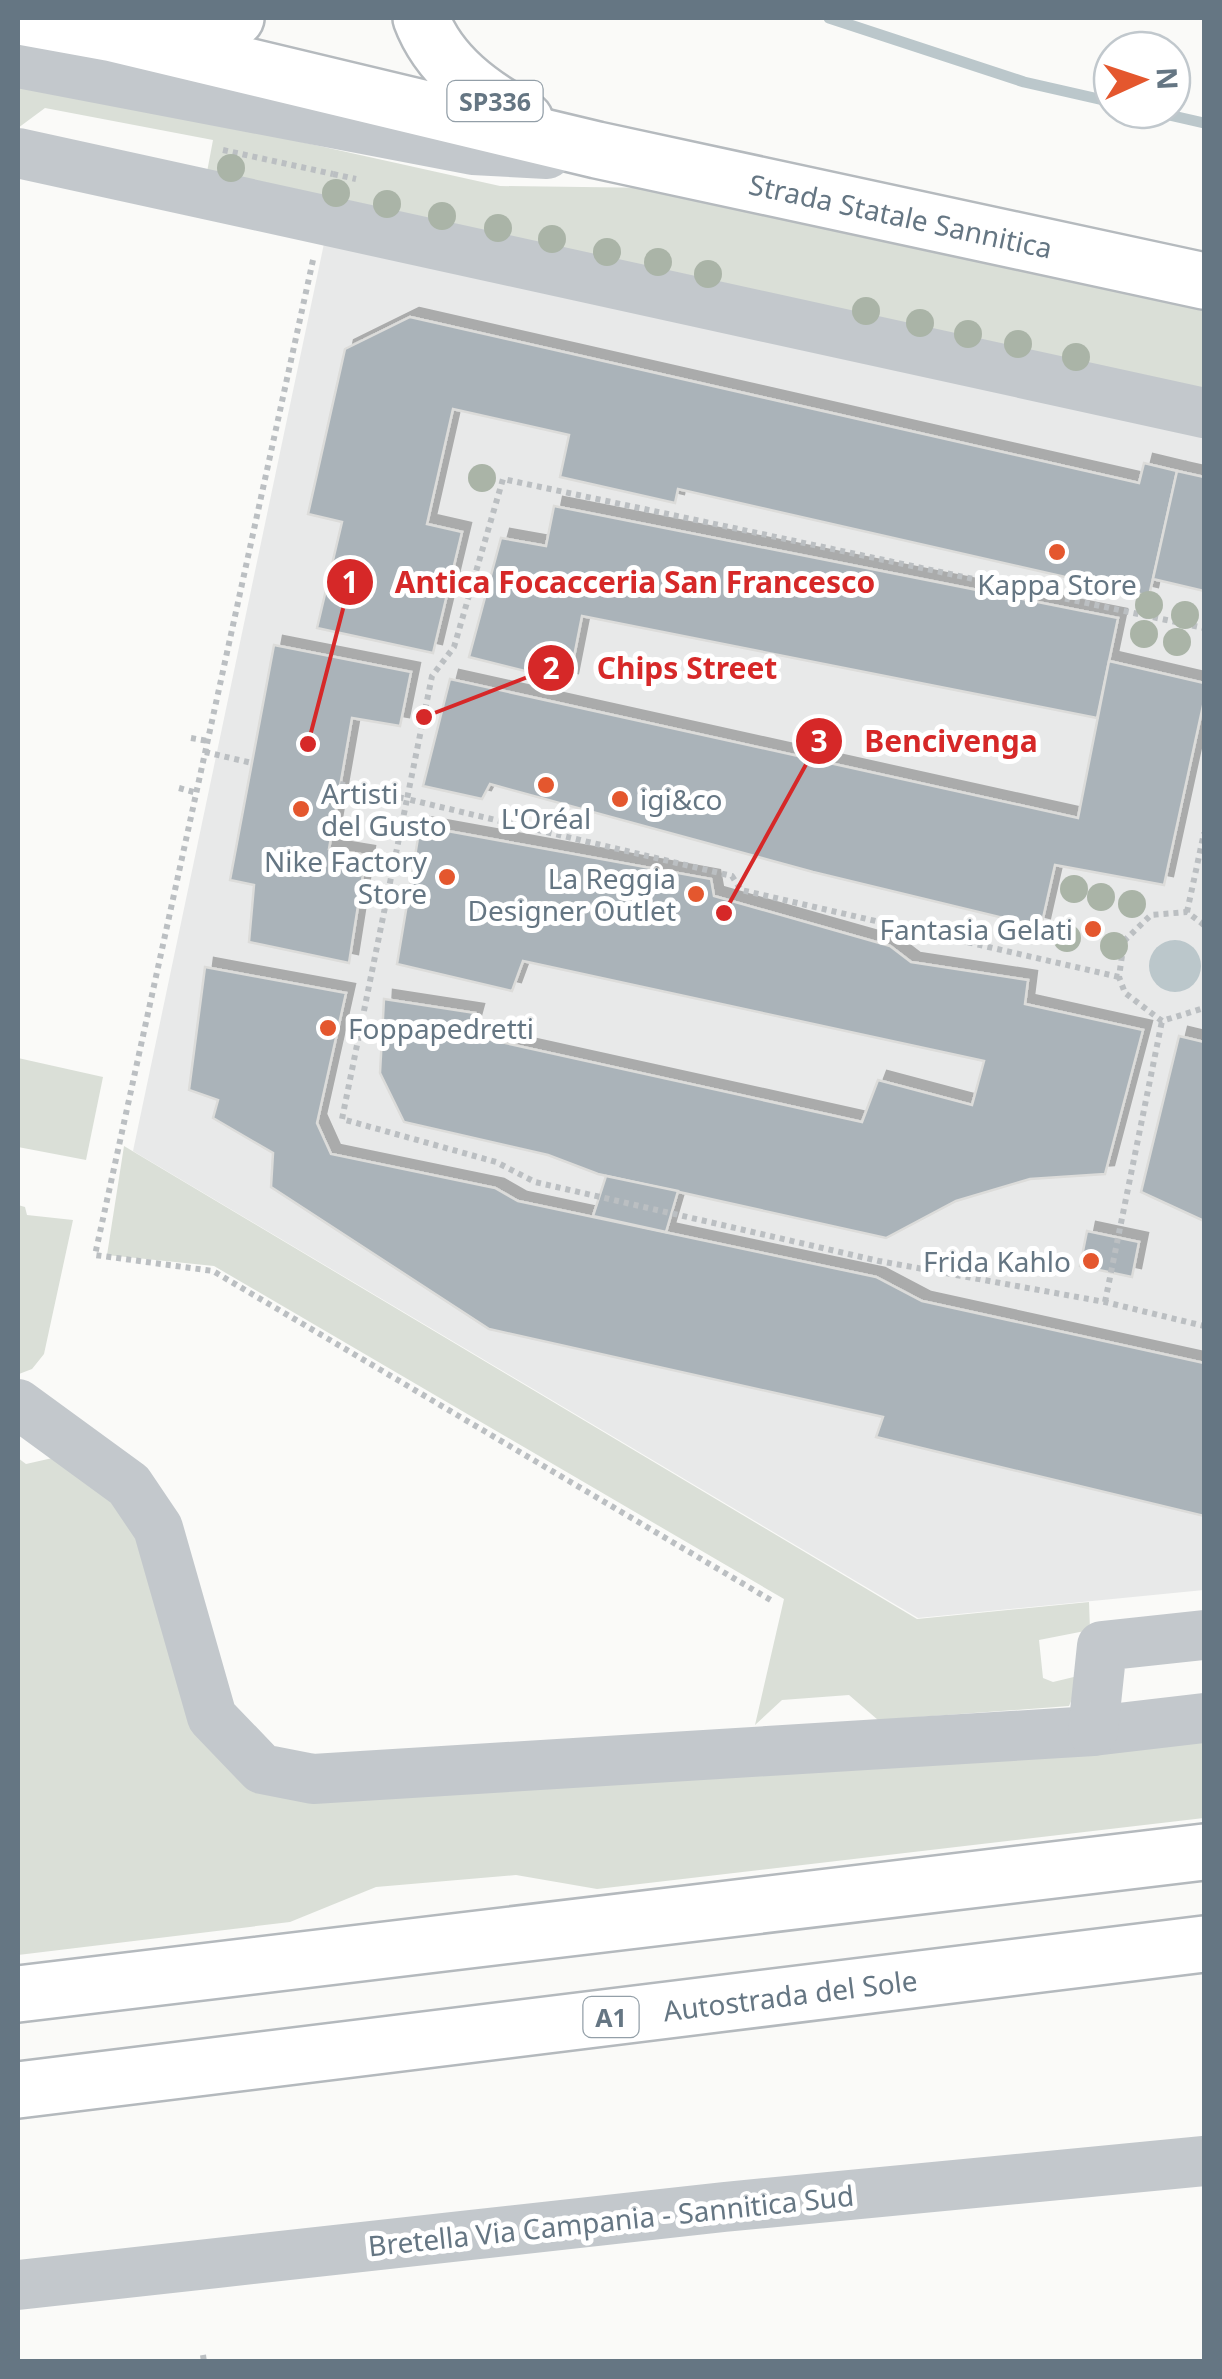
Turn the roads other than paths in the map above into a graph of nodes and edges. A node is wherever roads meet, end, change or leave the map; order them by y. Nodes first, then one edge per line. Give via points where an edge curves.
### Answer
1 (25, 18) edge
2 (236, 18) edge
3 (421, 18) edge
4 (112, 34) junction
5 (18, 63) edge
6 (597, 150) junction
7 (18, 154) edge
8 (1204, 281) edge
9 (1204, 413) edge
10 (18, 1404) edge
11 (1204, 1635) edge
12 (1204, 1718) edge
13 (1093, 1731) junction
14 (1204, 1852) edge
15 (1204, 1944) edge
16 (18, 1994) edge
17 (18, 2090) edge
18 (1204, 2162) edge
19 (18, 2284) edge

1 - 4 main road, Strada Statale Sannitica / SP336
2 - 4 main road
3 - 6 main road, Strada Statale Sannitica / SP336 via 459,77 521,119
4 - 6 main road, Strada Statale Sannitica / SP336
5 - 6 street via 472,150 532,156
6 - 8 main road, Strada Statale Sannitica
7 - 9 street
10 - 13 street via 129,1486 148,1513 158,1528 212,1718 262,1768 313,1779
11 - 13 street via 1102,1646
12 - 13 street
14 - 16 main road
15 - 17 main road, Autostrada del Sole / A1
18 - 19 street, Bretella Via Campania - Sannitica Sud

